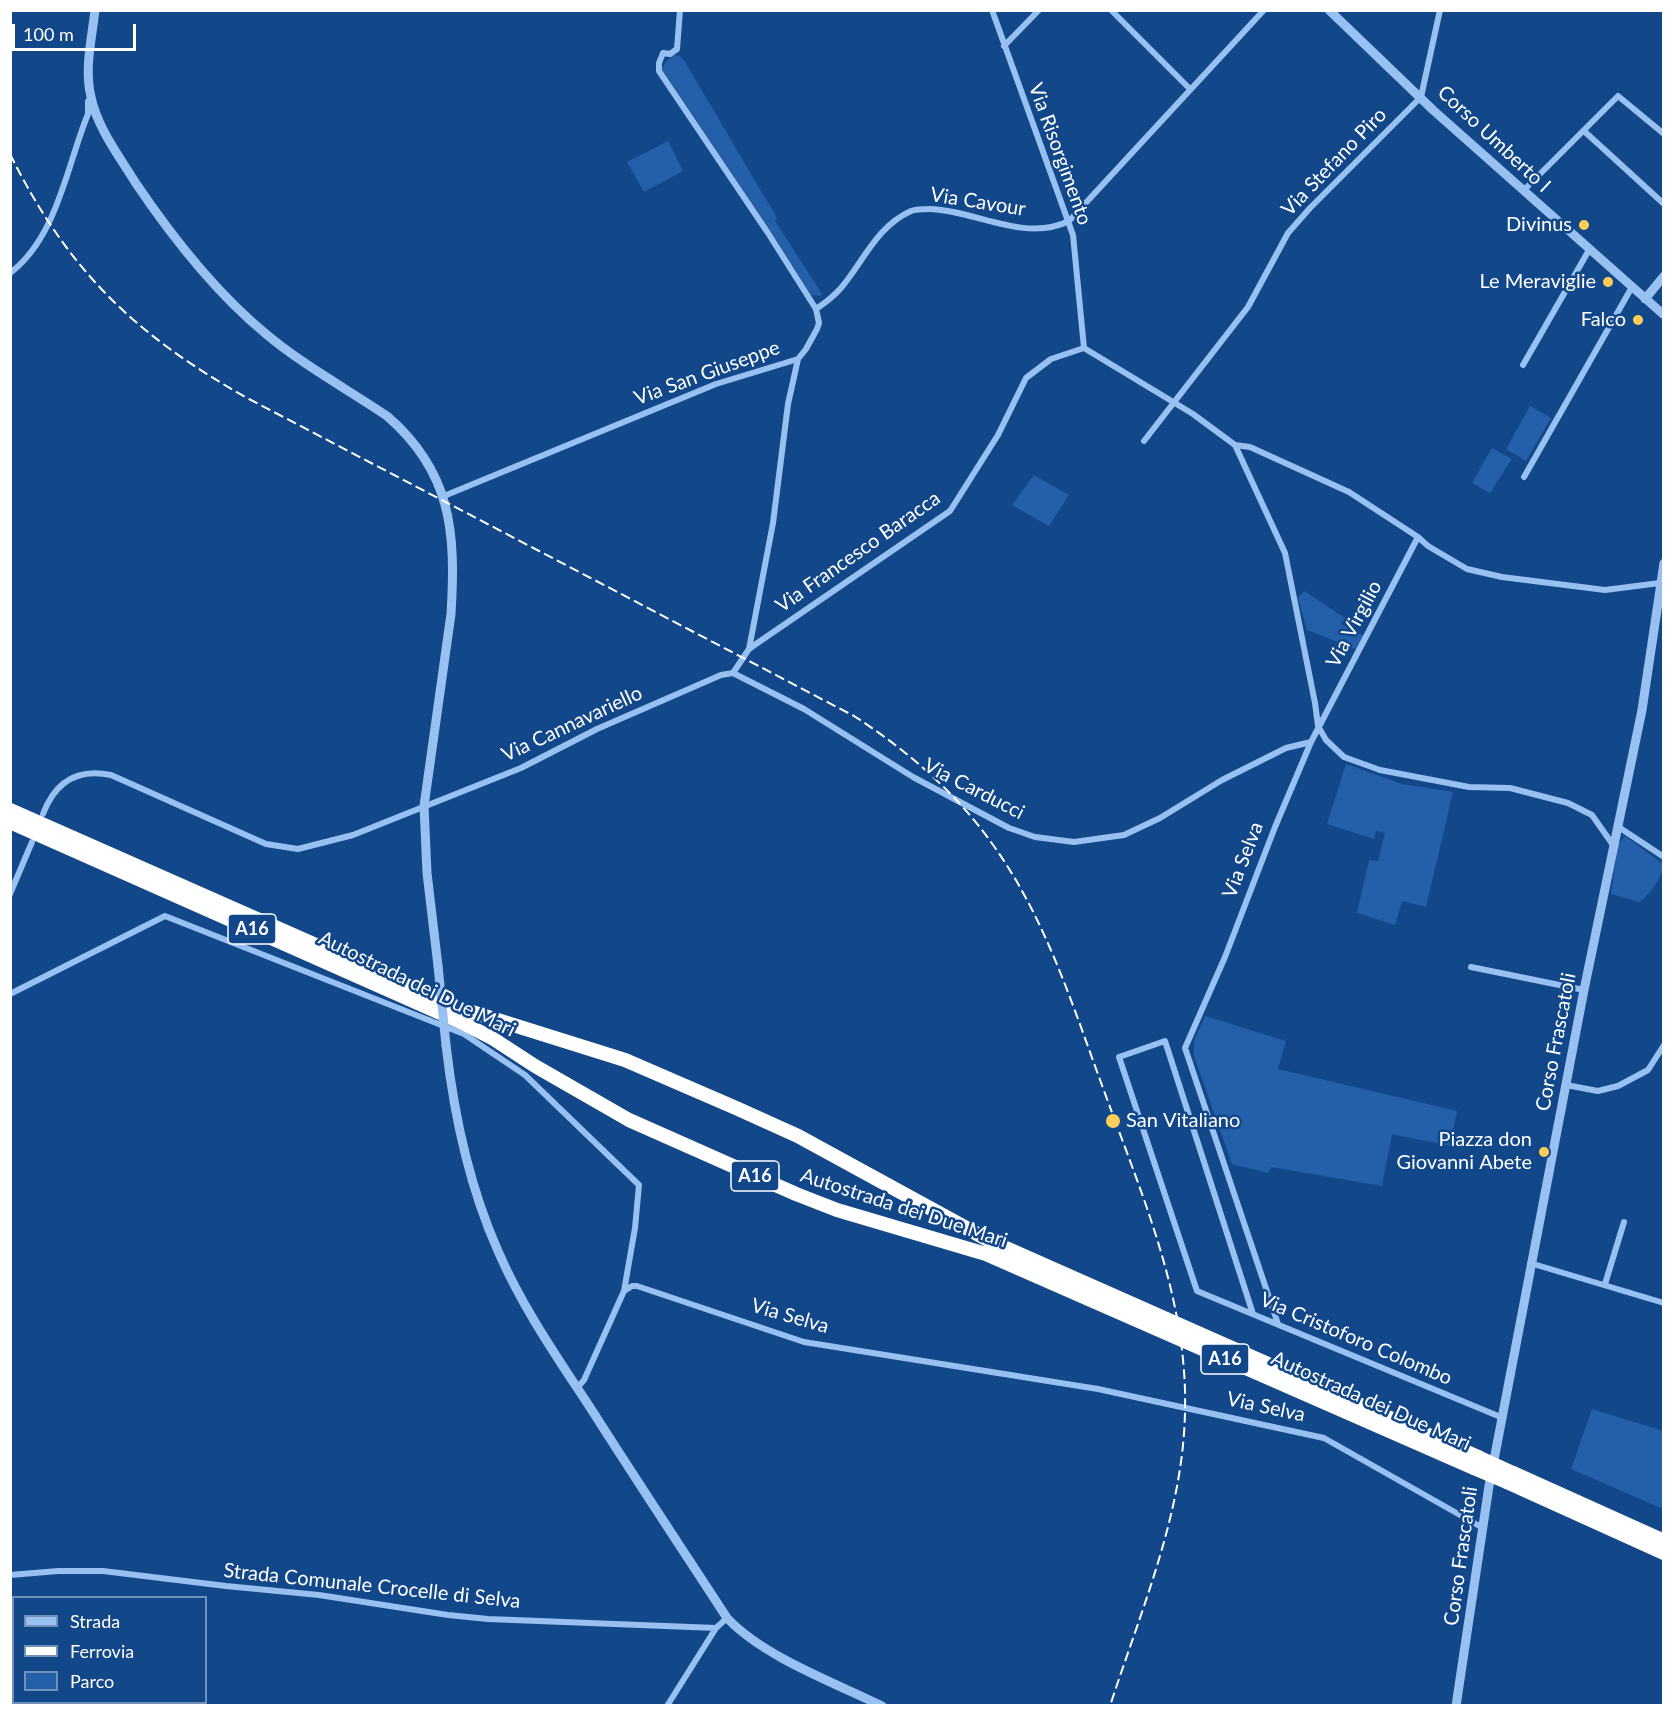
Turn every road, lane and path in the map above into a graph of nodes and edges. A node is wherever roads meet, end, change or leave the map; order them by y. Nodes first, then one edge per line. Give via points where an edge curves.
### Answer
1 (95, 10) edge
2 (680, 10) edge
3 (992, 10) edge
4 (1039, 10) edge
5 (1111, 10) edge
6 (1264, 10) edge
7 (1329, 10) edge
8 (1440, 10) edge
9 (1004, 46) junction
10 (1190, 89) junction
11 (1421, 97) junction
12 (91, 98) junction
13 (1584, 131) junction
14 (1664, 134) edge
15 (1522, 191) junction
16 (1664, 204) edge
17 (1069, 221) junction
18 (1590, 250) junction
19 (10, 273) edge
20 (1664, 276) edge
21 (1632, 287) junction
22 (1645, 299) junction
23 (816, 309) junction
24 (1664, 315) edge
25 (1084, 348) junction
26 (798, 358) junction
27 (1523, 365) dead end
28 (1173, 403) junction
29 (1144, 441) dead end
30 (1235, 445) junction
31 (1524, 477) dead end
32 (444, 496) junction
33 (1418, 537) junction
34 (1664, 563) edge
35 (1660, 583) junction
36 (749, 649) junction
37 (733, 673) junction
38 (1318, 726) junction
39 (1311, 742) junction
40 (424, 806) junction
41 (10, 810) edge
42 (43, 814) dead end
43 (10, 822) edge
44 (1617, 826) junction
45 (32, 843) dead end
46 (1612, 847) junction
47 (1664, 857) edge
48 (10, 894) edge
49 (1471, 967) dead end
50 (1584, 990) junction
51 (10, 994) edge
52 (1664, 1046) edge
53 (1566, 1085) junction
54 (1624, 1222) dead end
55 (1530, 1263) junction
56 (1605, 1284) junction
57 (624, 1291) junction
58 (1664, 1303) edge
59 (1253, 1314) junction
60 (1278, 1324) junction
61 (577, 1388) junction
62 (1503, 1418) junction
63 (1476, 1462) junction
64 (1510, 1478) junction
65 (1483, 1528) junction
66 (1664, 1541) edge
67 (1664, 1553) edge
68 (10, 1575) edge
69 (727, 1618) junction
70 (716, 1628) junction
71 (667, 1706) edge
72 (882, 1706) edge
73 (1456, 1706) edge

1 - 12 street via 88,64
2 - 23 street via 677,49 663,53 659,71
3 - 9 street, Via Risorgimento
4 - 9 street
5 - 10 street
6 - 10 street
7 - 11 street, Corso Umberto I
8 - 11 street
9 - 17 street, Via Risorgimento
10 - 17 street
11 - 15 street, Corso Umberto I
11 - 28 street, Via Stefano Piro via 1293,227 1248,307
12 - 19 street via 44,232 19,267
12 - 32 street via 107,135 150,204 187,253 240,310 291,354 401,428 423,455
13 - 14 street via 1618,96
13 - 15 street
13 - 16 street
15 - 18 street, Corso Umberto I
17 - 23 street, Via Cavour via 1043,228 1015,227 941,210 912,211 877,238 841,288
17 - 25 street, Via Risorgimento
18 - 21 street, Corso Umberto I
18 - 27 street
20 - 22 street
21 - 22 street, Corso Umberto I
21 - 31 street
22 - 24 street, Corso Umberto I
23 - 26 street, Via San Giuseppe via 817,329
25 - 28 street
25 - 36 street, Via Francesco Baracca via 1051,359 1026,378 998,435 951,511
26 - 32 street, Via San Giuseppe via 716,384
26 - 36 street
28 - 29 street, Via Stefano Piro
28 - 30 street
30 - 33 street via 1250,447 1328,481
30 - 38 street via 1285,553
32 - 40 street via 453,582 451,614
33 - 35 street via 1467,569 1502,578 1605,590
33 - 38 street, Via Virgilio
34 - 35 street, Corso Frascatoli
35 - 44 street, Corso Frascatoli via 1642,710
36 - 37 street, Via Francesco Baracca
37 - 39 street, Via Carducci via 804,709 914,777 1009,828 1035,837 1074,842 1124,835 1286,748
37 - 40 street, Via Cannavariello via 645,707 521,768
38 - 39 street, Via Selva
38 - 46 street via 1344,757 1380,770 1469,787 1510,788 1568,803 1592,815
39 - 60 street, Via Selva via 1185,1048
40 - 42 street, Via Cannavariello via 353,835 297,849 266,843 111,775 98,773 75,776 62,785
40 - 61 street, bridge via 427,873 456,1114 497,1250 525,1306
41 - 63 highway, Autostrada dei Due Mari / A16 via 456,1007 625,1060 798,1136 990,1241
43 - 63 highway, Autostrada dei Due Mari / A16 via 453,1018 629,1120 713,1158 837,1210 986,1254
44 - 46 street, Corso Frascatoli
44 - 47 street
45 - 48 street
46 - 50 street, Corso Frascatoli
49 - 50 street
50 - 53 street, Corso Frascatoli
51 - 57 street via 165,916 464,1034 525,1076 639,1185
52 - 53 street via 1648,1070 1618,1086 1598,1091
53 - 55 street, Corso Frascatoli
54 - 56 street
55 - 56 street
55 - 62 street, Corso Frascatoli
56 - 58 street
57 - 61 street
57 - 65 street, Via Selva via 637,1286 804,1342 1098,1389 1324,1438
59 - 59 street, Via Cristoforo Colombo via 1197,1291 1119,1057 1165,1041
59 - 60 street, Via Cristoforo Colombo
60 - 62 street, Via Cristoforo Colombo
61 - 69 street
62 - 65 street, Corso Frascatoli
63 - 64 highway, Autostrada dei Due Mari / A16, bridge
64 - 66 highway, Autostrada dei Due Mari / A16
64 - 67 highway, Autostrada dei Due Mari / A16
65 - 73 street, Corso Frascatoli
68 - 70 street, Strada Comunale Crocelle di Selva via 103,1571 488,1619
69 - 70 street
69 - 72 street via 742,1634 795,1665
70 - 71 street

